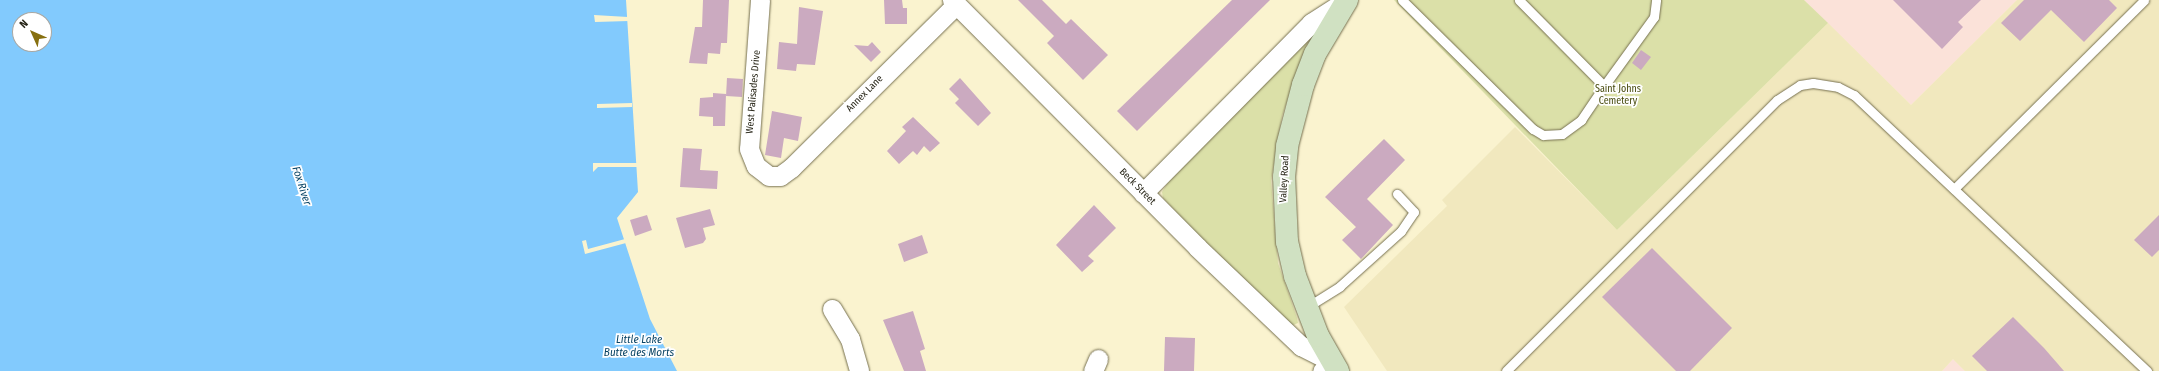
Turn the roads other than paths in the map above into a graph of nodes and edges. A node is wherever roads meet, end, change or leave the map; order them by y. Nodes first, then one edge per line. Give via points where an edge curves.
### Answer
1 (760, 0) edge
2 (1347, 0) edge
3 (1402, 0) edge
4 (1519, 0) edge
5 (1656, 0) edge
6 (2144, 0) edge
7 (954, 2) edge
8 (1604, 86) junction
9 (769, 176) joint
10 (1954, 189) junction
11 (1143, 193) junction
12 (1397, 194) dead end
13 (1306, 308) junction
14 (832, 309) dead end
15 (1330, 368) edge
16 (859, 371) edge
17 (1506, 371) edge
18 (2146, 371) edge

1 - 9 street, West Palisades Drive via 749,149 756,166
2 - 11 street, Valley Road via 1311,23
2 - 13 main road, Valley Road via 1316,54 1303,85 1287,146 1284,177 1287,242
3 - 8 lane via 1525,122 1543,135 1562,134 1572,129
4 - 8 lane
5 - 8 lane via 1654,16
6 - 10 lane
7 - 9 street, Annex Lane via 791,168
7 - 11 street, Beck Street
10 - 17 lane via 1854,95 1824,84 1800,85 1777,100
10 - 18 lane
11 - 15 street, Beck Street via 1301,346
12 - 13 lane via 1414,212 1402,231 1340,286
13 - 15 main road, Valley Road
14 - 16 street via 850,339

